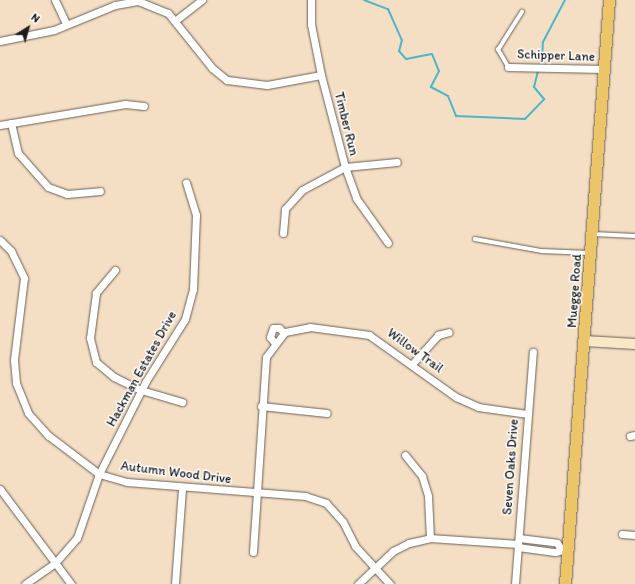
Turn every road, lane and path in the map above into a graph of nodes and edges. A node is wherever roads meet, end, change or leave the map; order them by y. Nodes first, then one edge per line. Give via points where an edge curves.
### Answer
1 (55, 0) edge
2 (202, 0) edge
3 (311, 0) edge
4 (609, 0) edge
5 (522, 12) dead end
6 (176, 20) junction
7 (66, 24) junction
8 (0, 41) edge
9 (508, 67) joint
10 (603, 70) junction
11 (321, 75) junction
12 (144, 106) dead end
13 (11, 123) junction
14 (0, 125) edge
15 (397, 162) dead end
16 (344, 167) junction
17 (186, 183) dead end
18 (100, 191) dead end
19 (283, 233) dead end
20 (592, 234) junction
21 (635, 236) edge
22 (475, 238) dead end
23 (0, 240) edge
24 (388, 243) dead end
25 (591, 253) junction
26 (115, 270) dead end
27 (449, 332) dead end
28 (284, 333) junction
29 (585, 341) junction
30 (274, 342) junction
31 (635, 344) edge
32 (533, 352) dead end
33 (413, 363) junction
34 (141, 390) junction
35 (182, 402) dead end
36 (262, 406) junction
37 (327, 413) dead end
38 (527, 414) junction
39 (405, 455) dead end
40 (99, 474) junction
41 (182, 488) junction
42 (0, 489) edge
43 (257, 493) junction
44 (622, 534) dead end
45 (635, 534) edge
46 (430, 538) junction
47 (518, 543) junction
48 (564, 549) junction
49 (253, 552) dead end
50 (55, 563) junction
51 (374, 567) junction
52 (25, 584) edge
53 (71, 584) edge
54 (175, 584) edge
55 (358, 584) edge
56 (390, 584) edge
57 (515, 584) edge
58 (565, 584) edge

1 - 7 street
2 - 6 street
3 - 11 street, Timber Run via 311,24
4 - 10 main road, Muegge Road
5 - 9 lane via 498,50
6 - 7 street via 159,7 138,1 115,5
6 - 11 street via 212,68 227,80 267,86
7 - 8 street via 47,32
9 - 10 street, Schipper Lane
10 - 20 main road, Muegge Road
11 - 16 street, Timber Run
12 - 13 street via 125,104
13 - 14 street
13 - 18 street via 18,153 48,187 67,194
15 - 16 street
16 - 19 street via 293,197 283,216
16 - 24 street, Timber Run via 356,198
17 - 34 street, Hackman Estates Drive via 196,215 192,289 185,318
20 - 21 lane
20 - 25 main road, Muegge Road
22 - 25 lane via 542,251
23 - 40 street, Autumn Wood Drive via 11,250 24,278 14,360 21,398 49,436
25 - 29 main road, Muegge Road
26 - 34 street via 96,293 91,350 103,369
27 - 33 street via 438,335
28 - 30 street, Willow Trail
28 - 30 street, Willow Trail via 279,328 273,328 270,336
28 - 33 street, Willow Trail via 310,327 354,331 382,341
29 - 31 street
29 - 48 main road, Muegge Road
30 - 36 street, Willow Trail via 266,357
32 - 38 street, Seven Oaks Drive
33 - 38 street, Willow Trail via 456,397 478,407
34 - 35 street
34 - 40 street, Hackman Estates Drive
36 - 37 street
36 - 43 street, Willow Trail
38 - 47 street, Seven Oaks Drive
39 - 46 street via 422,476 428,496
40 - 41 street, Autumn Wood Drive via 127,482
40 - 50 street, Hackman Estates Drive via 77,538
41 - 43 street, Autumn Wood Drive
41 - 54 street
42 - 50 street
43 - 49 street, Willow Trail
43 - 51 street, Autumn Wood Drive via 305,496 326,503
44 - 45 street
46 - 47 street
46 - 51 street via 393,550
47 - 48 street via 557,543
47 - 57 street, Seven Oaks Drive
48 - 58 main road, Muegge Road
50 - 52 street, Hackman Estates Drive
50 - 53 street
51 - 55 street
51 - 56 street, Autumn Wood Drive

